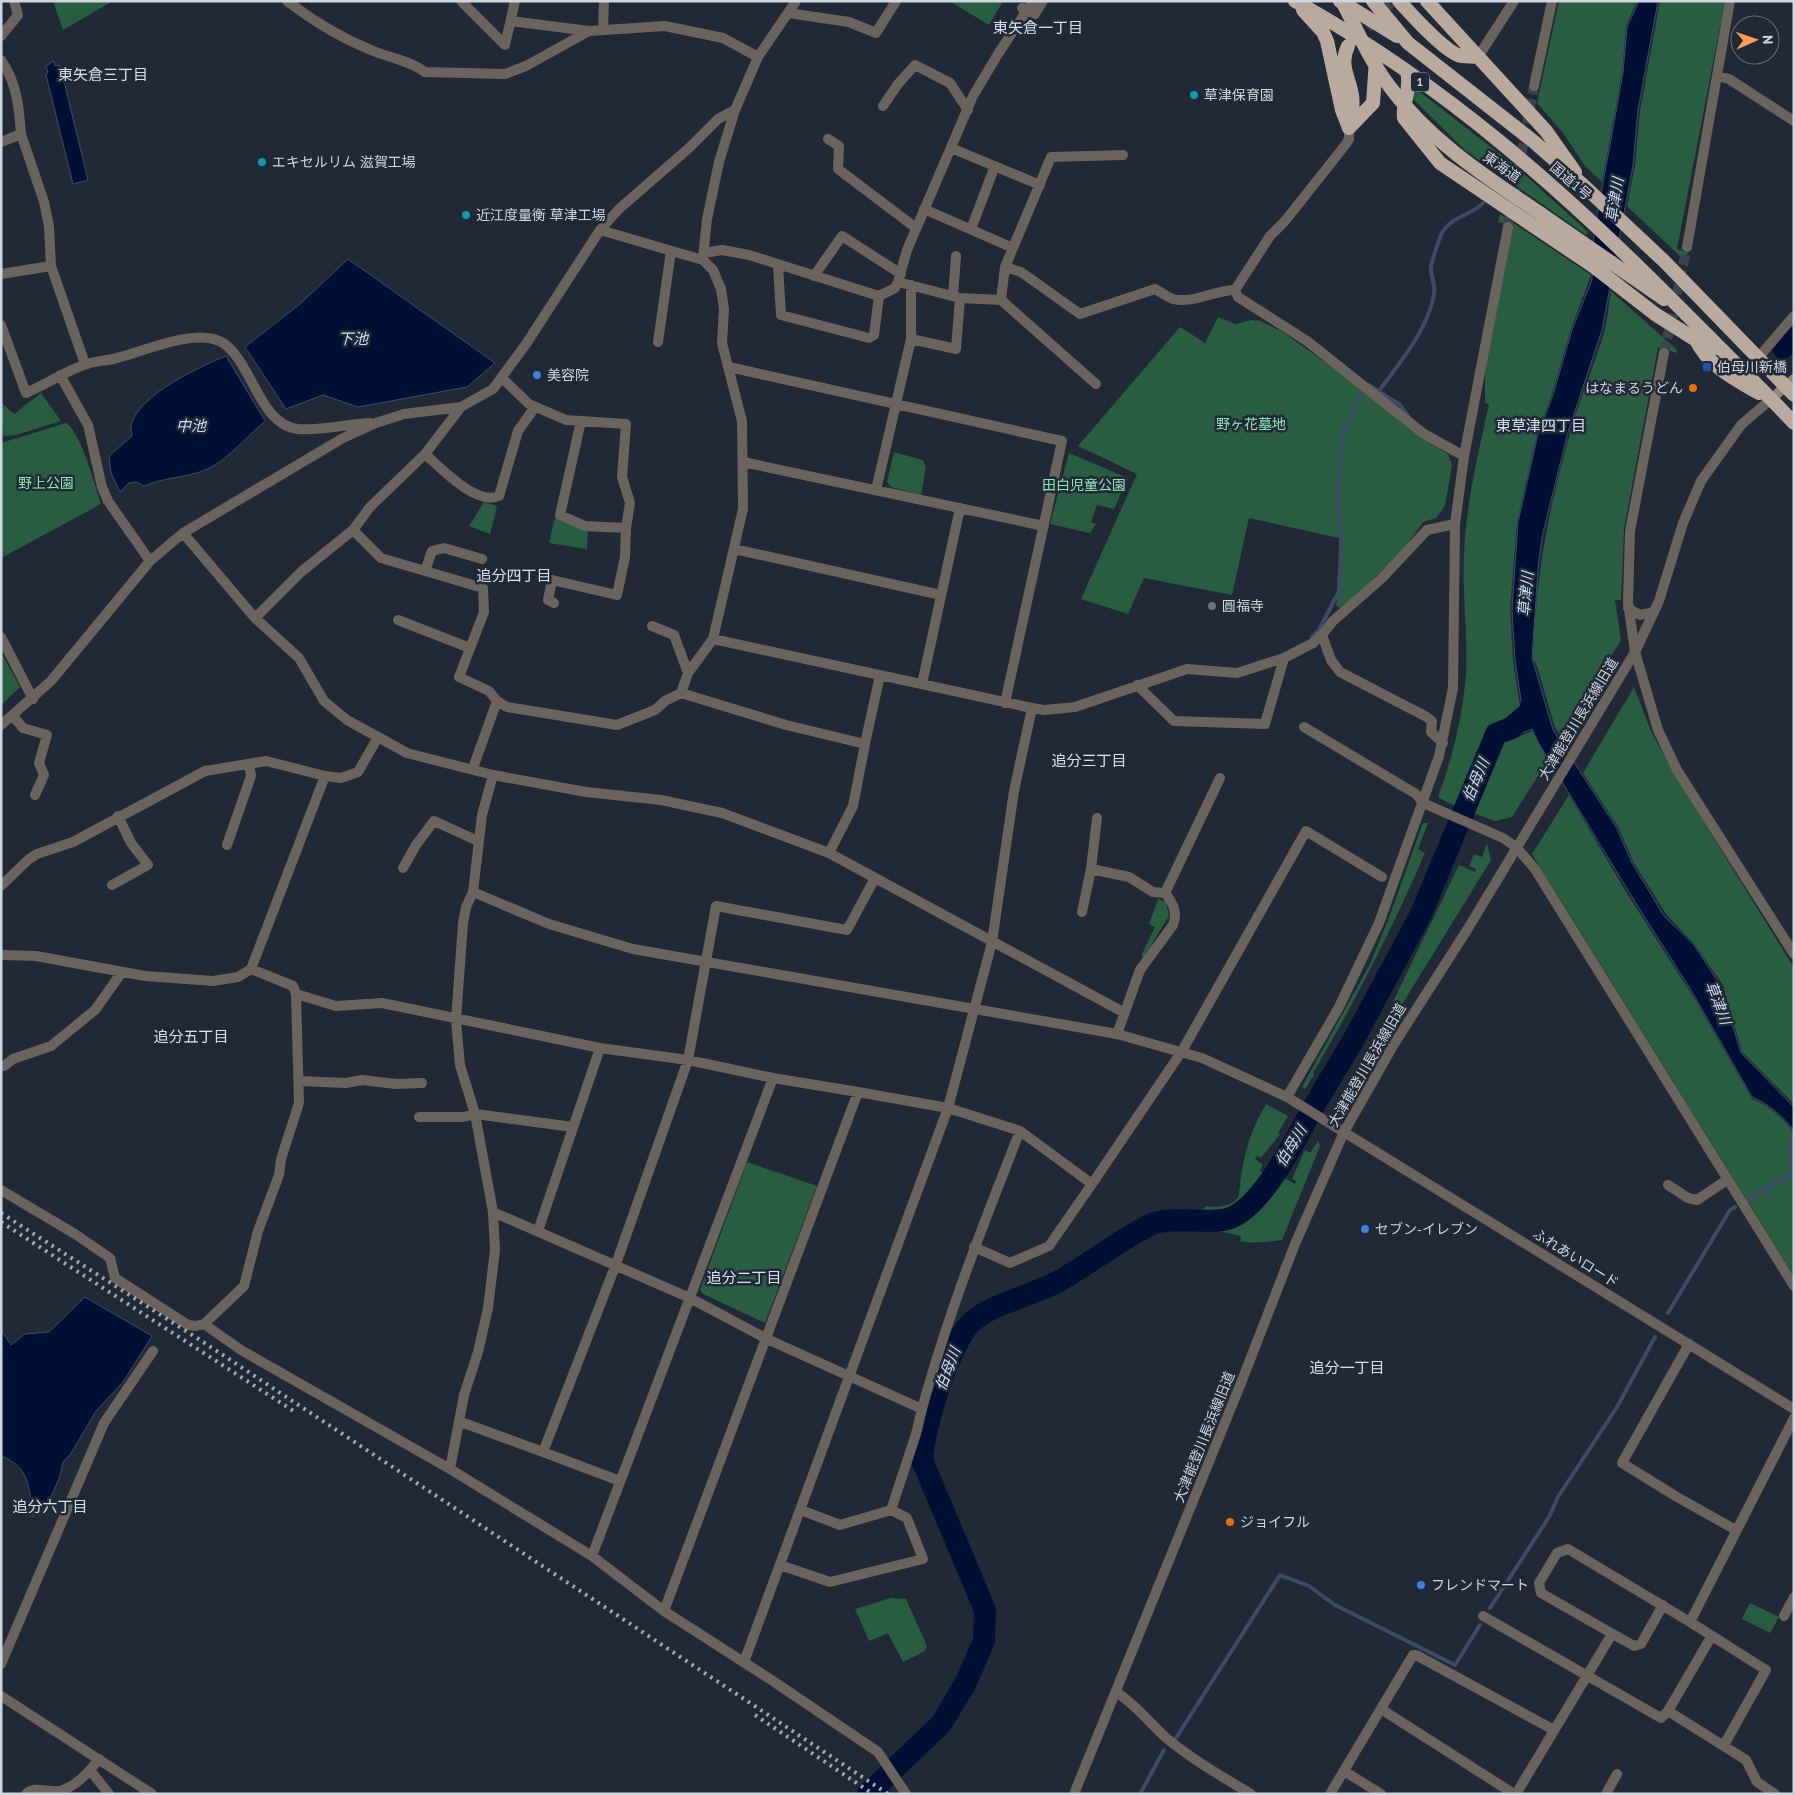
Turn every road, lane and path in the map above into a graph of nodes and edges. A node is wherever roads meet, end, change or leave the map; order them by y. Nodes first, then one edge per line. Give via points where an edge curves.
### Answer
1 (14, 1) edge
2 (287, 1) edge
3 (461, 1) edge
4 (515, 1) edge
5 (604, 1) edge
6 (796, 1) edge
7 (896, 1) edge
8 (1033, 1) edge
9 (1043, 1) edge
10 (1294, 1) edge
11 (1341, 1) edge
12 (1373, 1) edge
13 (1427, 1) edge
14 (1514, 1) edge
15 (1552, 1) edge
16 (1393, 2) edge
17 (1732, 3) edge
18 (1025, 6) edge
19 (788, 13) junction
20 (511, 21) junction
21 (603, 30) junction
22 (589, 31) junction
23 (1, 36) edge
24 (1408, 43) junction
25 (1348, 46) tunnel mouth
26 (1383, 55) junction
27 (758, 57) junction
28 (1478, 57) junction
29 (1, 60) edge
30 (1407, 72) junction
31 (1718, 76) junction
32 (1534, 86) tunnel mouth
33 (883, 106) dead end
34 (735, 110) junction
35 (968, 110) junction
36 (1794, 121) edge
37 (1349, 128) junction
38 (21, 134) junction
39 (828, 140) dead end
40 (1, 142) edge
41 (951, 148) junction
42 (1124, 155) dead end
43 (995, 166) junction
44 (1040, 185) junction
45 (1583, 185) junction
46 (924, 209) junction
47 (1508, 227) tunnel mouth
48 (916, 228) junction
49 (971, 229) junction
50 (600, 230) junction
51 (1686, 246) tunnel mouth
52 (1013, 248) junction
53 (671, 251) junction
54 (703, 256) junction
55 (956, 256) dead end
56 (778, 265) junction
57 (51, 266) junction
58 (1005, 268) junction
59 (1, 274) edge
60 (814, 276) junction
61 (900, 278) junction
62 (911, 285) junction
63 (1235, 290) junction
64 (1661, 292) junction
65 (879, 296) junction
66 (956, 297) junction
67 (1001, 300) junction
68 (1794, 316) edge
69 (1689, 317) junction
70 (1, 325) edge
71 (911, 339) junction
72 (1696, 340) junction
73 (658, 342) dead end
74 (1722, 350) junction
75 (1664, 353) tunnel mouth
76 (1758, 358) junction
77 (85, 364) junction
78 (729, 367) junction
79 (60, 375) junction
80 (502, 378) junction
81 (1096, 384) dead end
82 (1791, 387) edge
83 (1771, 399) junction
84 (896, 404) junction
85 (461, 407) junction
86 (536, 407) junction
87 (581, 420) junction
88 (376, 423) junction
89 (1794, 423) edge
90 (425, 454) junction
91 (1464, 456) junction
92 (744, 462) junction
93 (876, 490) junction
94 (960, 508) junction
95 (1455, 524) junction
96 (1044, 526) junction
97 (626, 528) junction
98 (353, 530) junction
99 (183, 533) junction
100 (734, 549) junction
101 (482, 559) dead end
102 (150, 561) junction
103 (425, 571) junction
104 (940, 595) junction
105 (554, 603) dead end
106 (1628, 608) junction
107 (1654, 612) junction
108 (254, 618) junction
109 (398, 620) dead end
110 (652, 626) dead end
111 (1322, 635) junction
112 (1, 637) edge
113 (713, 639) junction
114 (470, 648) junction
115 (1635, 652) junction
116 (1284, 658) junction
117 (688, 672) junction
118 (880, 675) junction
119 (922, 684) junction
120 (1138, 685) junction
121 (681, 693) junction
122 (33, 699) junction
123 (498, 701) junction
124 (1006, 702) junction
125 (1032, 708) junction
126 (13, 716) junction
127 (1, 726) edge
128 (1304, 728) dead end
129 (378, 737) junction
130 (1442, 743) junction
131 (865, 744) junction
132 (249, 764) junction
133 (473, 768) junction
134 (493, 775) junction
135 (325, 776) junction
136 (1220, 778) dead end
137 (35, 795) dead end
138 (1423, 804) junction
139 (118, 816) junction
140 (1098, 818) dead end
141 (478, 841) junction
142 (227, 845) dead end
143 (1516, 847) junction
144 (829, 853) junction
145 (403, 868) dead end
146 (1091, 869) junction
147 (1382, 877) dead end
148 (875, 878) junction
149 (1, 886) edge
150 (112, 886) dead end
151 (473, 892) junction
152 (1165, 893) junction
153 (1082, 912) dead end
154 (992, 942) junction
155 (1794, 954) edge
156 (1, 955) edge
157 (706, 962) junction
158 (251, 969) junction
159 (122, 972) junction
160 (296, 994) junction
161 (974, 1008) junction
162 (1123, 1012) junction
163 (456, 1020) junction
164 (1117, 1034) junction
165 (600, 1048) junction
166 (1182, 1052) junction
167 (688, 1060) junction
168 (4, 1066) dead end
169 (773, 1078) junction
170 (300, 1081) junction
171 (422, 1083) dead end
172 (858, 1092) junction
173 (1291, 1099) junction
174 (948, 1108) junction
175 (475, 1114) junction
176 (419, 1117) dead end
177 (573, 1127) junction
178 (1020, 1131) junction
179 (1344, 1132) junction
180 (1727, 1180) junction
181 (1092, 1184) junction
182 (1668, 1185) dead end
183 (1, 1190) edge
184 (493, 1212) junction
185 (538, 1231) junction
186 (974, 1246) junction
187 (616, 1264) junction
188 (1794, 1286) edge
189 (690, 1298) junction
190 (204, 1324) junction
191 (767, 1339) junction
192 (1689, 1344) junction
193 (153, 1352) dead end
194 (850, 1376) junction
195 (922, 1409) junction
196 (1794, 1409) edge
197 (1794, 1418) edge
198 (461, 1422) junction
199 (543, 1452) junction
200 (450, 1468) junction
201 (620, 1481) junction
202 (801, 1510) junction
203 (891, 1510) junction
204 (1736, 1530) junction
205 (592, 1556) junction
206 (780, 1566) junction
207 (1794, 1597) edge
208 (1663, 1605) junction
209 (664, 1611) junction
210 (1483, 1616) dead end
211 (1784, 1616) dead end
212 (1690, 1622) junction
213 (1612, 1634) junction
214 (1711, 1637) junction
215 (744, 1662) junction
216 (1, 1664) edge
217 (1586, 1676) junction
218 (1116, 1692) junction
219 (1, 1696) edge
220 (1380, 1709) junction
221 (1668, 1711) junction
222 (1554, 1730) junction
223 (1724, 1745) junction
224 (99, 1760) junction
225 (90, 1770) junction
226 (1344, 1771) junction
227 (1617, 1774) dead end
228 (26, 1794) edge
229 (108, 1794) edge
230 (152, 1794) edge
231 (906, 1794) edge
232 (1074, 1794) edge
233 (1251, 1794) edge
234 (1330, 1794) edge
235 (1381, 1794) edge
236 (1515, 1794) edge
237 (1606, 1794) edge
238 (1775, 1794) edge

1 - 23 street via 18,15
2 - 22 street via 315,21 371,51 425,72 505,74 541,59
3 - 20 street via 505,45
4 - 20 street
5 - 21 street
6 - 19 street
7 - 19 street via 876,33 850,22
8 - 18 street
9 - 18 street via 1035,14
10 - 26 highway, 国道1号 / 1
10 - 37 highway via 1323,32
11 - 24 highway, 1
11 - 64 highway, 東海道 / 1, bridge via 1390,87 1426,128 1454,153
12 - 24 highway, 1
13 - 28 highway, 1
14 - 28 street
15 - 32 street
16 - 28 highway via 1450,50 1458,55
17 - 31 street
18 - 35 street
19 - 27 street
20 - 22 street
21 - 22 street
21 - 27 street via 665,26 722,38
24 - 45 highway, 1 via 1543,149
25 - 37 highway via 1343,66 1352,95
26 - 30 highway, 国道1号 / 1
26 - 37 highway via 1376,60 1373,70 1373,103
27 - 34 street
28 - 45 highway, 1 via 1546,131
29 - 38 street via 10,72 18,96
30 - 64 highway, 国道1号 / 1 via 1495,136 1571,201
30 - 72 highway via 1409,87 1404,118 1440,162 1594,266 1655,314
31 - 36 street via 1729,79
31 - 51 street
33 - 35 street via 916,65 950,84
34 - 50 street via 718,118
34 - 54 street via 719,162
35 - 41 street
37 - 63 street via 1346,144 1270,236
38 - 40 street
38 - 57 street via 44,202
39 - 48 street via 839,146 838,169
41 - 43 street
41 - 46 street
42 - 44 street via 1052,157
43 - 44 street
43 - 49 street
44 - 52 street
45 - 76 highway, 1 via 1665,262
46 - 48 street
46 - 49 street
47 - 91 street
48 - 61 street
49 - 52 street
50 - 53 street
50 - 80 street
52 - 58 street
53 - 54 street
53 - 73 street
54 - 56 street via 722,250
54 - 78 street via 721,289 724,310 722,343
55 - 66 street
56 - 60 street
56 - 65 street via 780,315 869,338 874,335
57 - 59 street
57 - 77 street
58 - 63 street via 1020,272 1080,314 1155,290 1172,299 1188,300
58 - 67 street
60 - 61 street via 842,236
60 - 65 street
61 - 62 street
61 - 65 street via 895,288
62 - 66 street
62 - 71 street
63 - 91 street via 1238,297 1307,341 1424,434
64 - 69 highway, 東海道 / 1
66 - 67 street
66 - 71 street via 956,349
67 - 81 street
68 - 76 street
69 - 72 highway
69 - 74 highway, 1
70 - 79 street via 26,393
71 - 84 street
72 - 74 highway
72 - 83 highway via 1717,367
74 - 83 highway, 1
75 - 106 street via 1630,531
76 - 82 highway, 1
77 - 79 street
77 - 88 street via 171,342 205,338 222,342 234,352 270,412 282,424 298,429
78 - 84 street
78 - 92 street via 742,421
79 - 102 street via 88,426 108,501
80 - 85 street via 488,393
80 - 86 street
82 - 83 main road
83 - 89 highway, 1
83 - 107 street, 大津能登川長浜線旧道 via 1741,425 1701,481 1683,523
84 - 93 street
84 - 96 street via 1062,441
85 - 88 street via 404,414
85 - 90 street
86 - 87 street via 566,420
86 - 90 street via 518,431 499,496 494,498 470,492
87 - 97 street via 626,424 622,477 630,503
87 - 97 street via 560,515 585,526
88 - 99 street via 343,438
90 - 98 street via 370,507
91 - 95 street
92 - 93 street
92 - 100 street via 743,509
93 - 94 street
94 - 96 street
94 - 104 street
95 - 111 street via 1427,530
95 - 130 street via 1453,688
96 - 124 street
97 - 105 street via 625,557 617,594 552,580 548,600
98 - 103 street via 381,558
98 - 108 street via 301,572
99 - 102 street
99 - 108 street
100 - 104 street
100 - 113 street
101 - 103 street via 444,548 432,551
102 - 122 street
103 - 114 street via 483,588 484,612
104 - 119 street
106 - 107 street via 1640,615
106 - 115 street
107 - 115 street, 大津能登川長浜線旧道
108 - 129 street via 299,658 324,701 347,720
109 - 114 street
110 - 117 street via 674,635
111 - 116 street
111 - 130 street via 1331,660 1340,672 1425,716 1432,721 1431,732
112 - 122 street
113 - 117 street
113 - 118 street
114 - 123 street via 459,677 489,691
115 - 143 street, 大津能登川長浜線旧道
115 - 155 street via 1658,730 1677,770
116 - 120 street via 1237,673 1187,669
116 - 120 street via 1265,724 1174,721
117 - 121 street
118 - 119 street
118 - 131 street
119 - 124 street
120 - 125 street via 1075,706 1044,710
121 - 123 street via 655,710 617,725 507,707
121 - 131 street via 786,725
122 - 126 street
123 - 133 street
124 - 125 street
125 - 154 street via 1014,791
126 - 127 street
126 - 137 street via 24,728 47,735 39,763 44,775
128 - 138 street via 1416,794
129 - 133 street via 407,753
129 - 135 street via 358,772 341,778
130 - 138 street
131 - 144 street via 853,806
132 - 135 street via 266,761
132 - 139 street via 205,771
132 - 142 street via 251,776
133 - 134 street
134 - 141 street
134 - 144 street via 586,792 661,800 722,813
135 - 158 street
136 - 152 street
138 - 143 street via 1490,832
138 - 173 street via 1380,922
139 - 149 street via 73,842 29,859
139 - 150 street via 131,843 148,865
140 - 146 street
141 - 145 street via 434,821
141 - 151 street
143 - 179 street, 大津能登川長浜線旧道 via 1394,1044
143 - 180 street via 1535,869
144 - 148 street
146 - 152 street via 1129,877 1153,892
146 - 153 street
147 - 166 street via 1306,831
148 - 154 street
148 - 157 street via 847,930 716,906
151 - 157 street, ふれあいロード via 590,938
151 - 163 street via 463,922
152 - 162 street via 1172,901 1176,916 1173,925 1140,970
154 - 161 street
154 - 162 street
156 - 159 street via 36,956
157 - 161 street, ふれあいロード
157 - 167 street
158 - 159 street via 238,977 213,981
158 - 160 street via 293,986
159 - 168 street via 95,1010 51,1046
160 - 163 street via 336,1006 382,1003
160 - 170 street
161 - 164 street, ふれあいロード
161 - 174 street
162 - 164 street
163 - 165 street
163 - 175 street via 460,1065
164 - 166 street, ふれあいロード
165 - 167 street
165 - 177 street
166 - 173 street, ふれあいロード via 1226,1067
166 - 181 street
167 - 169 street
167 - 187 street
169 - 172 street
169 - 189 street
170 - 171 street
170 - 190 street via 296,1119 258,1231 244,1286
172 - 174 street
172 - 191 street
173 - 179 street, ふれあいロード
174 - 178 street
174 - 194 street
175 - 176 street
175 - 177 street
175 - 184 street
177 - 185 street
178 - 181 street
178 - 186 street
179 - 192 street, ふれあいロード
179 - 218 street, 大津能登川長浜線旧道 via 1295,1244
180 - 182 street via 1697,1200
180 - 188 street
181 - 186 street via 1049,1246 1010,1263
183 - 190 street via 110,1258 115,1278 188,1325
184 - 185 street
184 - 198 street via 495,1250 488,1308 464,1396
185 - 187 street
186 - 195 street
187 - 189 street
187 - 199 street
189 - 191 street
189 - 201 street
190 - 200 street via 241,1350
191 - 194 street
191 - 209 street
192 - 196 street, ふれあいロード
192 - 204 street via 1622,1463
193 - 216 street via 104,1422
194 - 195 street
194 - 202 street
195 - 203 street
197 - 204 street
198 - 199 street
198 - 200 street
199 - 201 street
200 - 205 street
201 - 205 street
202 - 203 street via 840,1525
202 - 206 street
203 - 206 street via 907,1518 923,1559 830,1582
204 - 212 street
205 - 209 street
206 - 215 street
207 - 211 street
208 - 212 street
208 - 213 street via 1641,1644 1634,1646
208 - 213 street via 1568,1549 1557,1553 1539,1583 1541,1593
209 - 215 street
210 - 217 street
212 - 214 street
213 - 217 street
214 - 221 street
214 - 223 street via 1766,1670
215 - 231 street via 871,1747
217 - 221 street via 1661,1718
217 - 222 street
218 - 232 street, 大津能登川長浜線旧道
218 - 233 street via 1128,1699 1164,1736 1201,1764
219 - 224 street
220 - 222 street via 1416,1655
220 - 226 street
220 - 236 street
221 - 223 street
222 - 236 street
223 - 238 street via 1746,1760 1757,1782
224 - 225 street
224 - 230 street
225 - 228 street via 61,1791 32,1790
225 - 229 street
226 - 234 street
226 - 235 street
227 - 237 street

